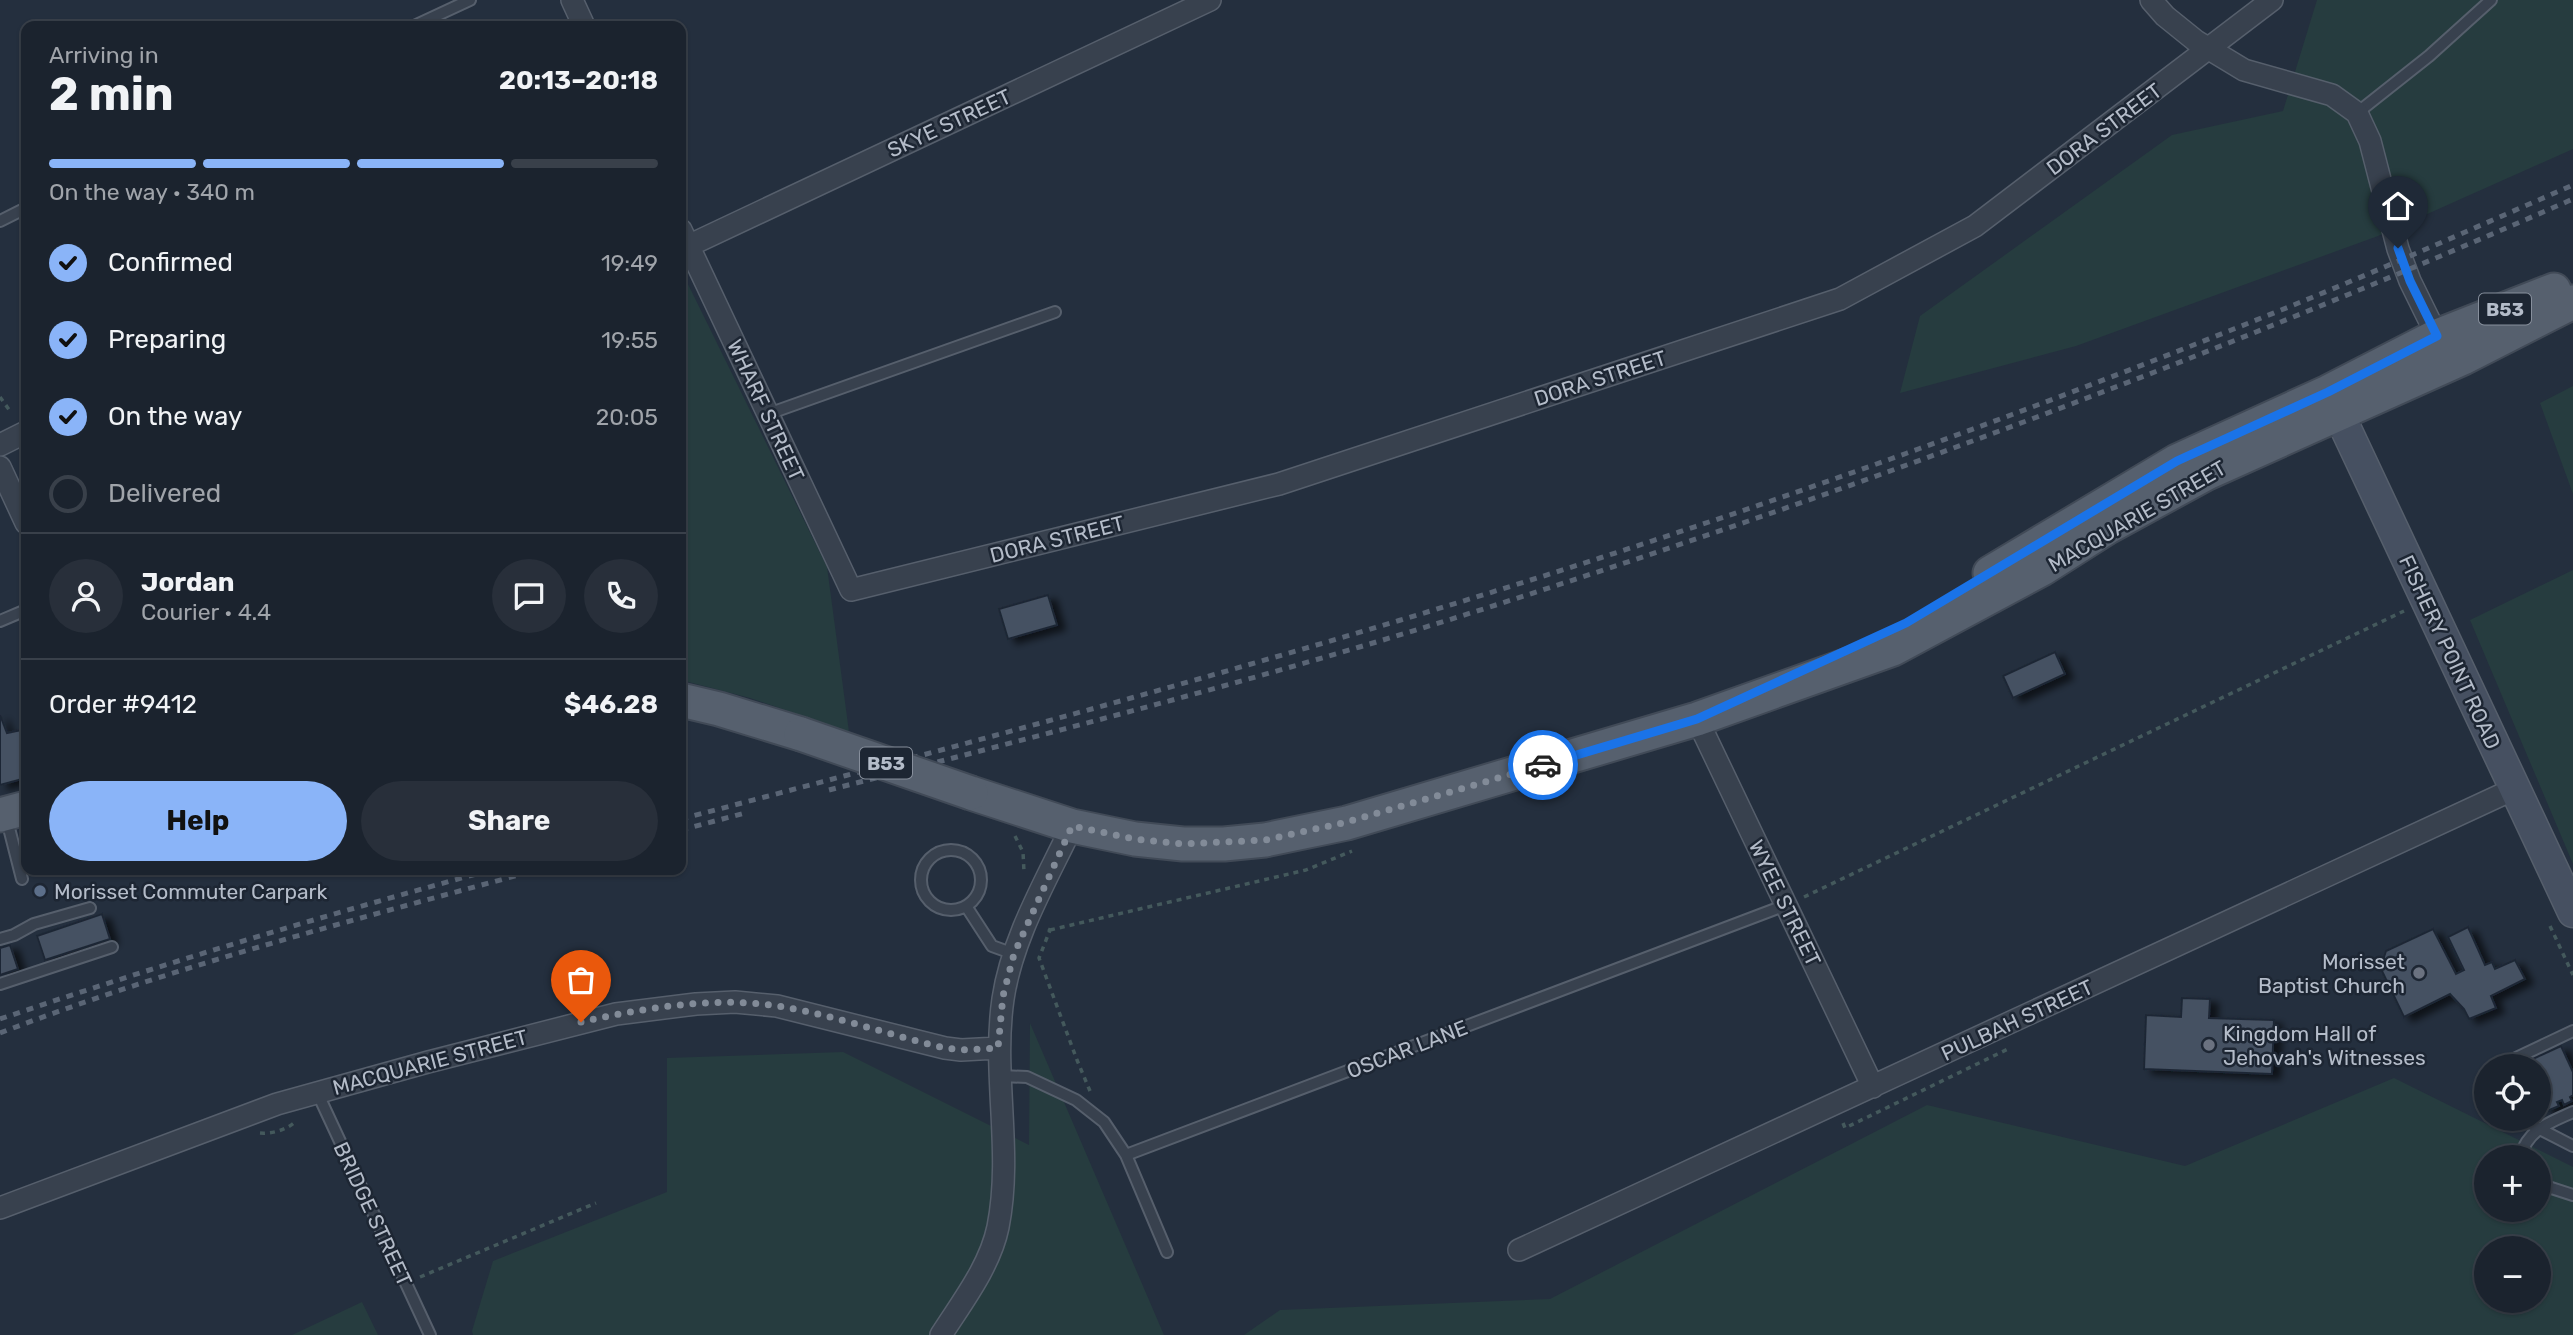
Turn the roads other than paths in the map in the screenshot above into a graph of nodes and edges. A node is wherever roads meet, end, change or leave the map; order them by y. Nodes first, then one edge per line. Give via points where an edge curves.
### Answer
1 (470, 0) edge
2 (572, 0) edge
3 (1210, 0) edge
4 (2151, 0) edge
5 (2272, 0) edge
6 (2491, 0) edge
7 (425, 21) edge
8 (582, 21) edge
9 (2208, 50) junction
10 (2357, 113) junction
11 (21, 210) edge
12 (0, 221) edge
13 (686, 238) edge
14 (686, 240) edge
15 (2573, 282) edge
16 (2573, 302) edge
17 (1055, 312) dead end
18 (2437, 336) junction
19 (2334, 403) junction
20 (768, 414) junction
21 (21, 434) edge
22 (0, 445) edge
23 (0, 467) edge
24 (21, 512) edge
25 (851, 590) joint
26 (21, 612) edge
27 (0, 621) edge
28 (686, 700) edge
29 (1697, 719) junction
30 (2514, 789) junction
31 (12, 821) edge
32 (1072, 826) junction
33 (21, 873) edge
34 (21, 875) edge
35 (22, 879) dead end
36 (1786, 905) junction
37 (966, 906) junction
38 (90, 908) dead end
39 (2573, 912) edge
40 (0, 939) edge
41 (112, 947) dead end
42 (1014, 954) junction
43 (0, 984) edge
44 (2572, 1033) edge
45 (998, 1048) junction
46 (2525, 1054) edge
47 (1001, 1076) junction
48 (1873, 1087) junction
49 (317, 1093) junction
50 (2573, 1112) edge
51 (2551, 1122) edge
52 (2535, 1131) edge
53 (2544, 1131) edge
54 (2523, 1145) edge
55 (2573, 1146) edge
56 (1126, 1155) junction
57 (2551, 1188) edge
58 (2573, 1195) edge
59 (0, 1208) edge
60 (1519, 1250) dead end
61 (1167, 1252) dead end
62 (430, 1335) edge
63 (941, 1335) edge

1 - 7 lane
2 - 8 street
3 - 13 street, SKYE STREET
4 - 9 street
5 - 9 street, DORA STREET
6 - 10 lane
9 - 10 street via 2244,70 2332,95
9 - 25 street, DORA STREET via 1975,226 1840,299 1279,484
10 - 18 street via 2370,141 2398,248
11 - 12 lane
14 - 20 street, WHARF STREET
15 - 18 main road, MACQUARIE STREET / B53
16 - 19 main road, MACQUARIE STREET / B53 via 2463,358
17 - 20 lane
18 - 19 main road, MACQUARIE STREET / B53
19 - 29 main road, MACQUARIE STREET / B53 via 2177,461 1906,623
19 - 30 main road, FISHERY POINT ROAD
20 - 25 street, WHARF STREET
21 - 22 street
23 - 24 street
26 - 27 lane
28 - 32 main road, MACQUARIE STREET / B53, bridge via 801,734
29 - 32 main road, MACQUARIE STREET / B53 via 1347,822 1265,840 1183,844
29 - 36 street, WYEE STREET
30 - 39 main road, FISHERY POINT ROAD
30 - 48 street, PULBAH STREET
31 - 33 lane
32 - 42 street
34 - 35 lane
36 - 48 street, WYEE STREET
36 - 56 lane, OSCAR LANE
37 - 37 lane via 946,909 928,899 921,879 936,853 957,850 979,866 979,893
37 - 42 lane via 992,946
38 - 40 lane
41 - 43 lane
42 - 45 street via 1003,996
44 - 46 lane
45 - 47 street
45 - 49 street, MACQUARIE STREET via 945,1048 777,1006 696,1004 581,1022
47 - 56 lane via 1027,1077 1076,1100 1104,1122
47 - 63 street via 1004,1170 998,1229 983,1267
48 - 60 street, PULBAH STREET
49 - 59 street, MACQUARIE STREET via 204,1130
49 - 62 lane, BRIDGE STREET
50 - 51 lane
52 - 54 lane
53 - 55 lane
56 - 61 lane
57 - 58 lane

